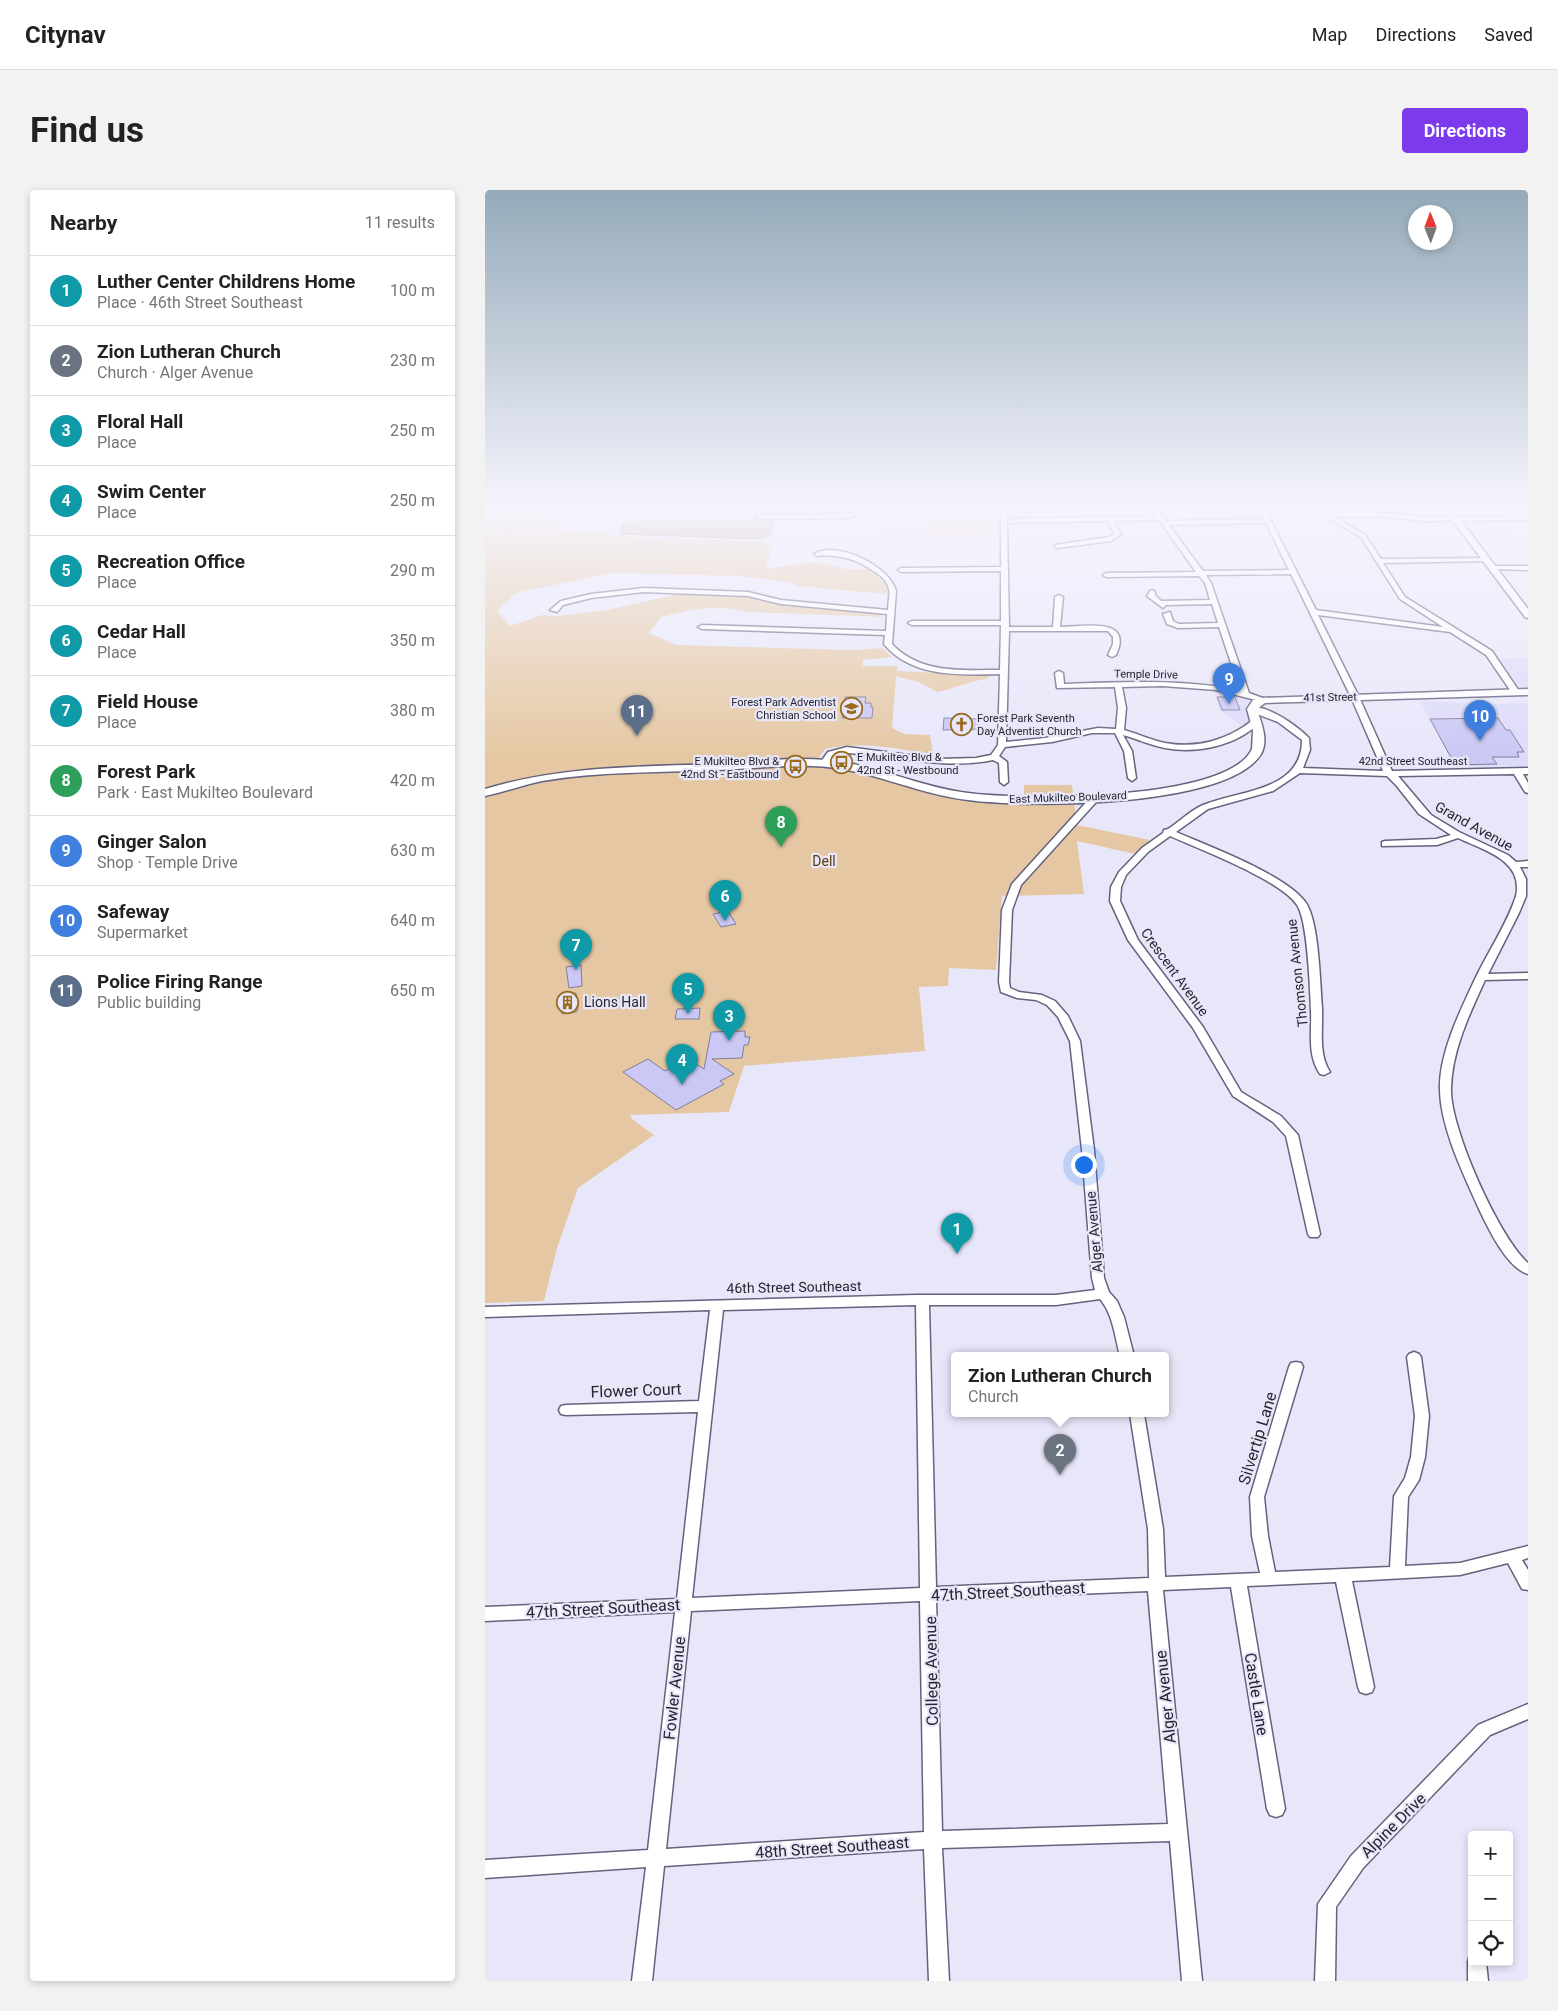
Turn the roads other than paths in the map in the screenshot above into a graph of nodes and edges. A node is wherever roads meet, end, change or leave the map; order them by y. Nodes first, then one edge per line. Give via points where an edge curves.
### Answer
1 (893, 589) edge
2 (1004, 589) edge
3 (1211, 589) edge
4 (1302, 589) edge
5 (1396, 589) edge
6 (1508, 589) edge
7 (1152, 592) dead end
8 (1059, 596) dead end
9 (1214, 602) junction
10 (554, 610) dead end
11 (891, 612) junction
12 (1314, 612) junction
13 (1167, 614) dead end
14 (1528, 615) edge
15 (911, 623) dead end
16 (1222, 625) junction
17 (1005, 626) junction
18 (702, 627) dead end
19 (1055, 628) junction
20 (1453, 630) junction
21 (887, 633) junction
22 (1113, 655) dead end
23 (1004, 672) junction
24 (1059, 672) dead end
25 (1118, 684) junction
26 (1515, 691) junction
27 (1245, 693) junction
28 (1528, 693) edge
29 (1467, 695) junction
30 (1355, 697) junction
31 (1264, 700) junction
32 (1252, 709) junction
33 (1256, 722) junction
34 (1118, 731) junction
35 (1001, 745) junction
36 (994, 757) junction
37 (824, 763) junction
38 (1298, 770) junction
39 (1517, 771) junction
40 (1528, 771) edge
41 (1389, 774) junction
42 (1132, 778) dead end
43 (1004, 782) dead end
44 (1528, 790) edge
45 (485, 793) edge
46 (1094, 799) junction
47 (1167, 832) junction
48 (1459, 835) junction
49 (1385, 844) dead end
50 (1528, 864) edge
51 (1515, 865) junction
52 (1528, 976) edge
53 (1481, 977) junction
54 (1324, 1072) dead end
55 (1314, 1234) dead end
56 (1526, 1268) edge
57 (1103, 1294) junction
58 (921, 1300) junction
59 (717, 1305) junction
60 (485, 1312) edge
61 (1126, 1352) edge
62 (1414, 1357) dead end
63 (1296, 1368) dead end
64 (707, 1406) junction
65 (566, 1410) dead end
66 (1137, 1417) edge
67 (1528, 1552) edge
68 (1512, 1557) junction
69 (1397, 1572) junction
70 (1343, 1576) junction
71 (1269, 1579) junction
72 (1238, 1580) junction
73 (1157, 1584) junction
74 (1528, 1584) edge
75 (929, 1595) junction
76 (683, 1604) junction
77 (485, 1614) edge
78 (1366, 1687) dead end
79 (1528, 1711) edge
80 (1276, 1809) dead end
81 (1179, 1832) junction
82 (933, 1840) junction
83 (657, 1860) junction
84 (485, 1869) edge
85 (1477, 1966) edge
86 (642, 1981) edge
87 (939, 1981) edge
88 (1192, 1981) edge
89 (1325, 1981) edge
90 (1478, 1981) edge

1 - 11 street
2 - 17 street
3 - 9 street
4 - 12 street, Grand Avenue
5 - 20 street via 1402,598
6 - 14 main road
7 - 9 street via 1154,600 1163,604
8 - 19 street
9 - 16 street
10 - 11 street via 561,604 591,596 644,590 748,594 781,602
11 - 21 street
12 - 20 street
12 - 30 street, Grand Avenue
13 - 16 street via 1170,622 1177,626
15 - 17 street
16 - 27 street
17 - 19 street
17 - 23 street
18 - 21 street
19 - 22 street via 1104,628 1115,632 1117,639
20 - 26 street via 1489,653
21 - 23 street via 888,644 896,655 919,665 941,670
23 - 35 street
24 - 25 street, Temple Drive via 1060,686
25 - 27 street, Temple Drive
25 - 34 street via 1122,721
26 - 28 main road, 41st Street
26 - 29 main road, 41st Street
27 - 31 street, Temple Drive
28 - 29 main road, 41st Street via 1519,697
29 - 30 main road, 41st Street
30 - 31 main road, 41st Street
30 - 41 street, Grand Avenue
31 - 32 main road via 1257,702
32 - 33 main road, East Mukilteo Boulevard
32 - 38 street via 1289,726 1306,740 1306,750
33 - 34 street via 1233,738 1193,746 1163,745
33 - 46 main road, East Mukilteo Boulevard via 1258,740 1254,756 1213,782
34 - 35 street via 1092,730 1059,738
34 - 42 street via 1129,752
35 - 36 street
36 - 37 street via 982,761 948,761 847,750 831,754
36 - 43 street via 1003,762
37 - 45 main road, East Mukilteo Boulevard via 576,773 527,781
37 - 46 main road, East Mukilteo Boulevard via 868,770 933,791 967,797 1038,801
38 - 41 street, 42nd Street Southeast
38 - 47 street, Crescent Avenue via 1270,789 1205,806
39 - 40 street, 42nd Street Southeast
39 - 41 street, 42nd Street Southeast
39 - 44 street
41 - 48 street, Grand Avenue via 1397,779 1413,804 1428,818
46 - 57 street, Alger Avenue via 1017,884 1007,910 1004,982 1005,990 1039,997 1051,1003 1063,1016 1075,1041 1098,1278
47 - 54 street, Thomson Avenue via 1269,879 1301,903 1307,918 1320,1067
47 - 55 street, Crescent Avenue via 1123,874 1116,887 1115,901 1133,940 1198,1027 1237,1094 1277,1119 1292,1136
48 - 49 street via 1437,842
48 - 51 street, Grand Avenue
50 - 51 street
51 - 53 street, Grand Avenue via 1522,878 1522,895
52 - 53 street
53 - 56 street, Grand Avenue via 1452,1058 1446,1086 1447,1105 1476,1186 1495,1227 1511,1253
57 - 58 street, 46th Street Southeast via 1056,1300
57 - 61 street, Alger Avenue via 1112,1304
58 - 59 street, 46th Street Southeast
58 - 75 street, College Avenue
59 - 60 street, 46th Street Southeast
59 - 64 street, Fowler Avenue
62 - 69 street via 1422,1416 1412,1480 1401,1496
63 - 71 street, Silvertip Lane via 1257,1498 1260,1536
64 - 65 street, Flower Court
64 - 76 street, Fowler Avenue
66 - 73 street, Alger Avenue via 1156,1540
67 - 68 street, 47th Street Southeast
68 - 69 street, 47th Street Southeast via 1460,1569
68 - 74 street
69 - 70 street, 47th Street Southeast
70 - 71 street, 47th Street Southeast
70 - 78 street
71 - 72 street, 47th Street Southeast
72 - 73 street, 47th Street Southeast
72 - 80 street, Castle Lane
73 - 75 street, 47th Street Southeast
73 - 81 street, Alger Avenue via 1155,1596
75 - 76 street, 47th Street Southeast
75 - 82 street, College Avenue
76 - 77 street, 47th Street Southeast
76 - 83 street, Fowler Avenue
79 - 89 street, Alpine Drive via 1484,1730 1357,1862 1327,1904
81 - 82 street, 48th Street Southeast
81 - 88 street, Alger Avenue
82 - 83 street, 48th Street Southeast
82 - 87 street, College Avenue
83 - 84 street, 48th Street Southeast
83 - 86 street, Fowler Avenue
85 - 90 street

